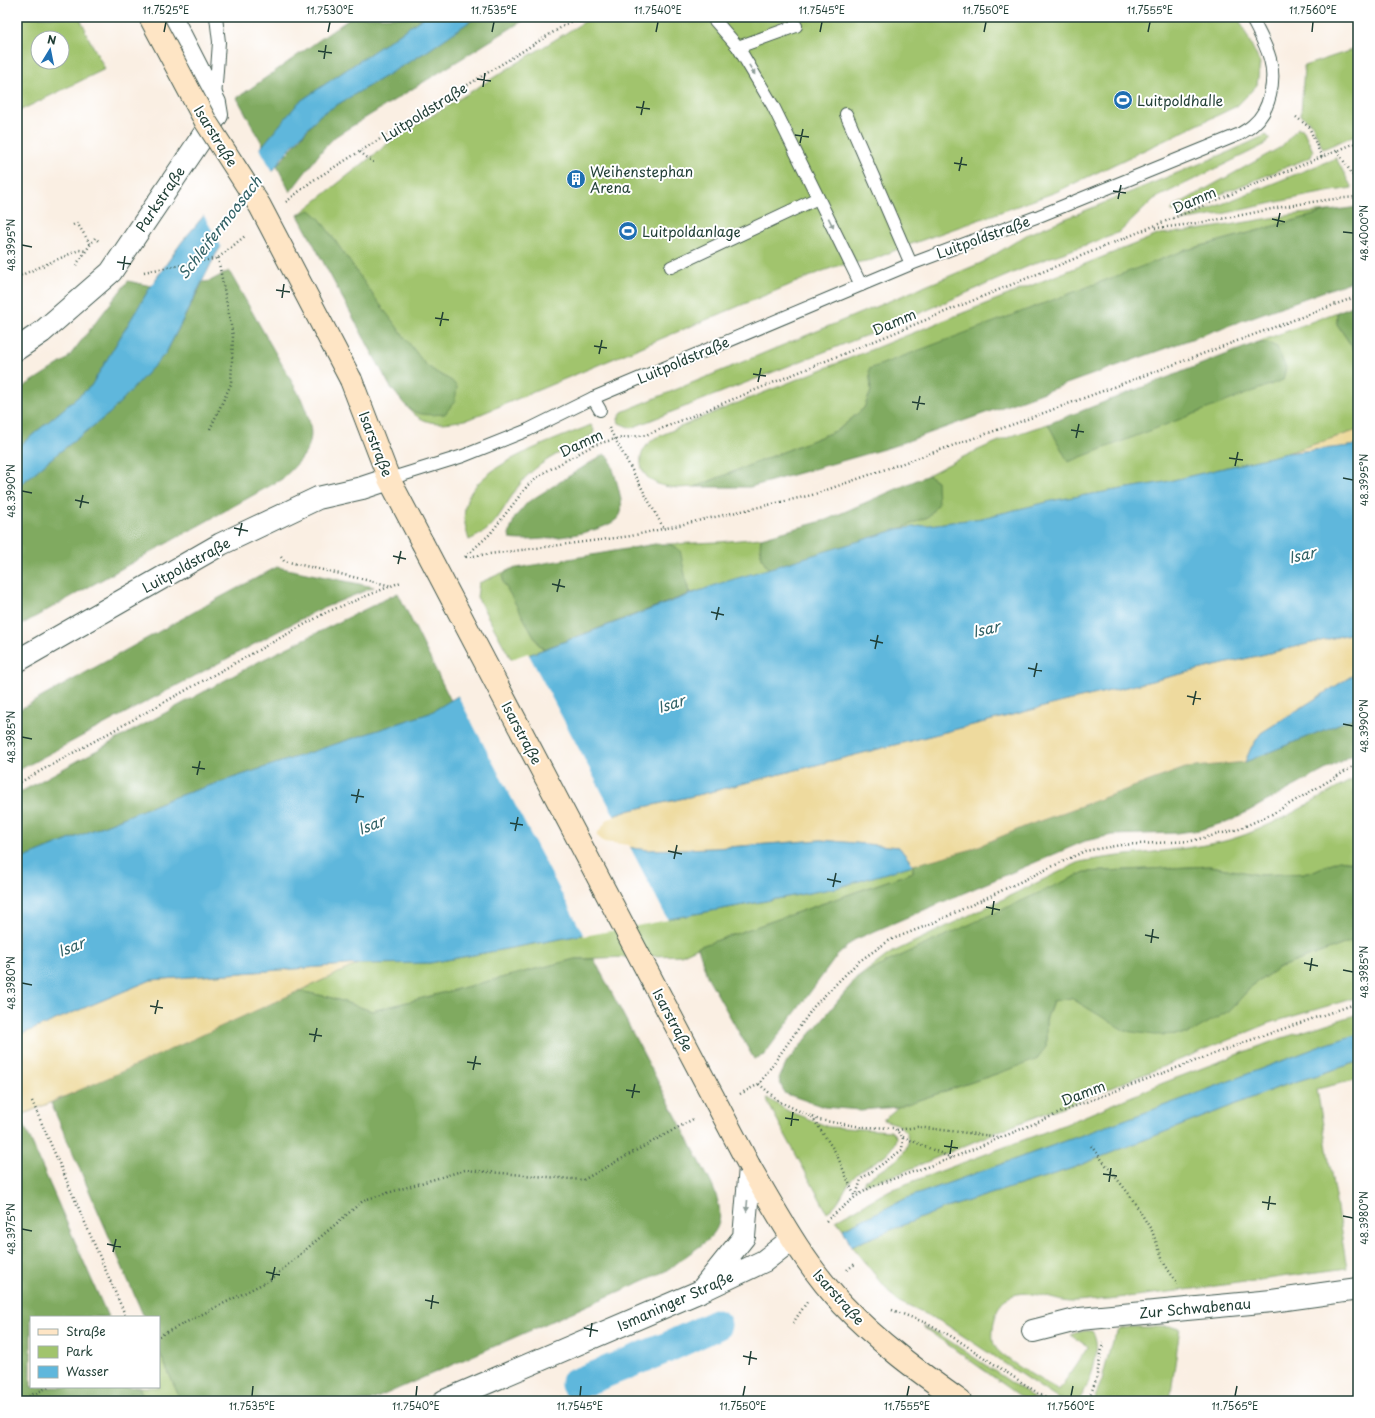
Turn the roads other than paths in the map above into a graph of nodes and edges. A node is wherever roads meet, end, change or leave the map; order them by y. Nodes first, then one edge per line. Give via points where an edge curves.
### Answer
1 (150, 17) edge
2 (171, 17) edge
3 (216, 17) edge
4 (712, 17) edge
5 (1251, 17) edge
6 (796, 26) dead end
7 (738, 47) junction
8 (214, 103) junction
9 (846, 114) dead end
10 (818, 198) junction
11 (910, 264) junction
12 (671, 267) dead end
13 (861, 285) junction
14 (17, 349) edge
15 (593, 398) junction
16 (600, 410) road end
17 (389, 479) junction
18 (17, 661) edge
19 (750, 1167) junction
20 (792, 1239) junction
21 (1358, 1289) edge
22 (701, 1291) junction
23 (1033, 1331) dead end
24 (444, 1401) edge
25 (960, 1401) edge

1 - 17 main road, Isarstraße, bridge via 206,122 260,206 351,380
2 - 8 street
3 - 8 lane via 219,42
4 - 7 lane
5 - 11 lane, Luitpoldstraße via 1265,45 1273,73 1268,102 1254,125 1240,134 1039,216
6 - 7 lane
7 -> 10 lane via 773,106
8 - 14 street, Parkstraße via 217,115 111,272 42,332
9 - 11 lane
10 - 12 lane
10 -> 13 lane
11 - 13 lane, Luitpoldstraße
13 - 15 lane, Luitpoldstraße
15 - 16 lane
15 - 17 lane, Luitpoldstraße via 514,436
17 - 18 street, Luitpoldstraße via 318,498 235,538
17 - 19 main road, Isarstraße, bridge
19 - 20 main road, Isarstraße
19 -> 22 street via 744,1237
20 - 22 street, Ismaninger Straße via 764,1261
20 - 25 main road, Isarstraße via 826,1286 858,1320 903,1360
21 - 23 street, Zur Schwabenau via 1272,1302 1080,1319
22 - 24 street, Ismaninger Straße

